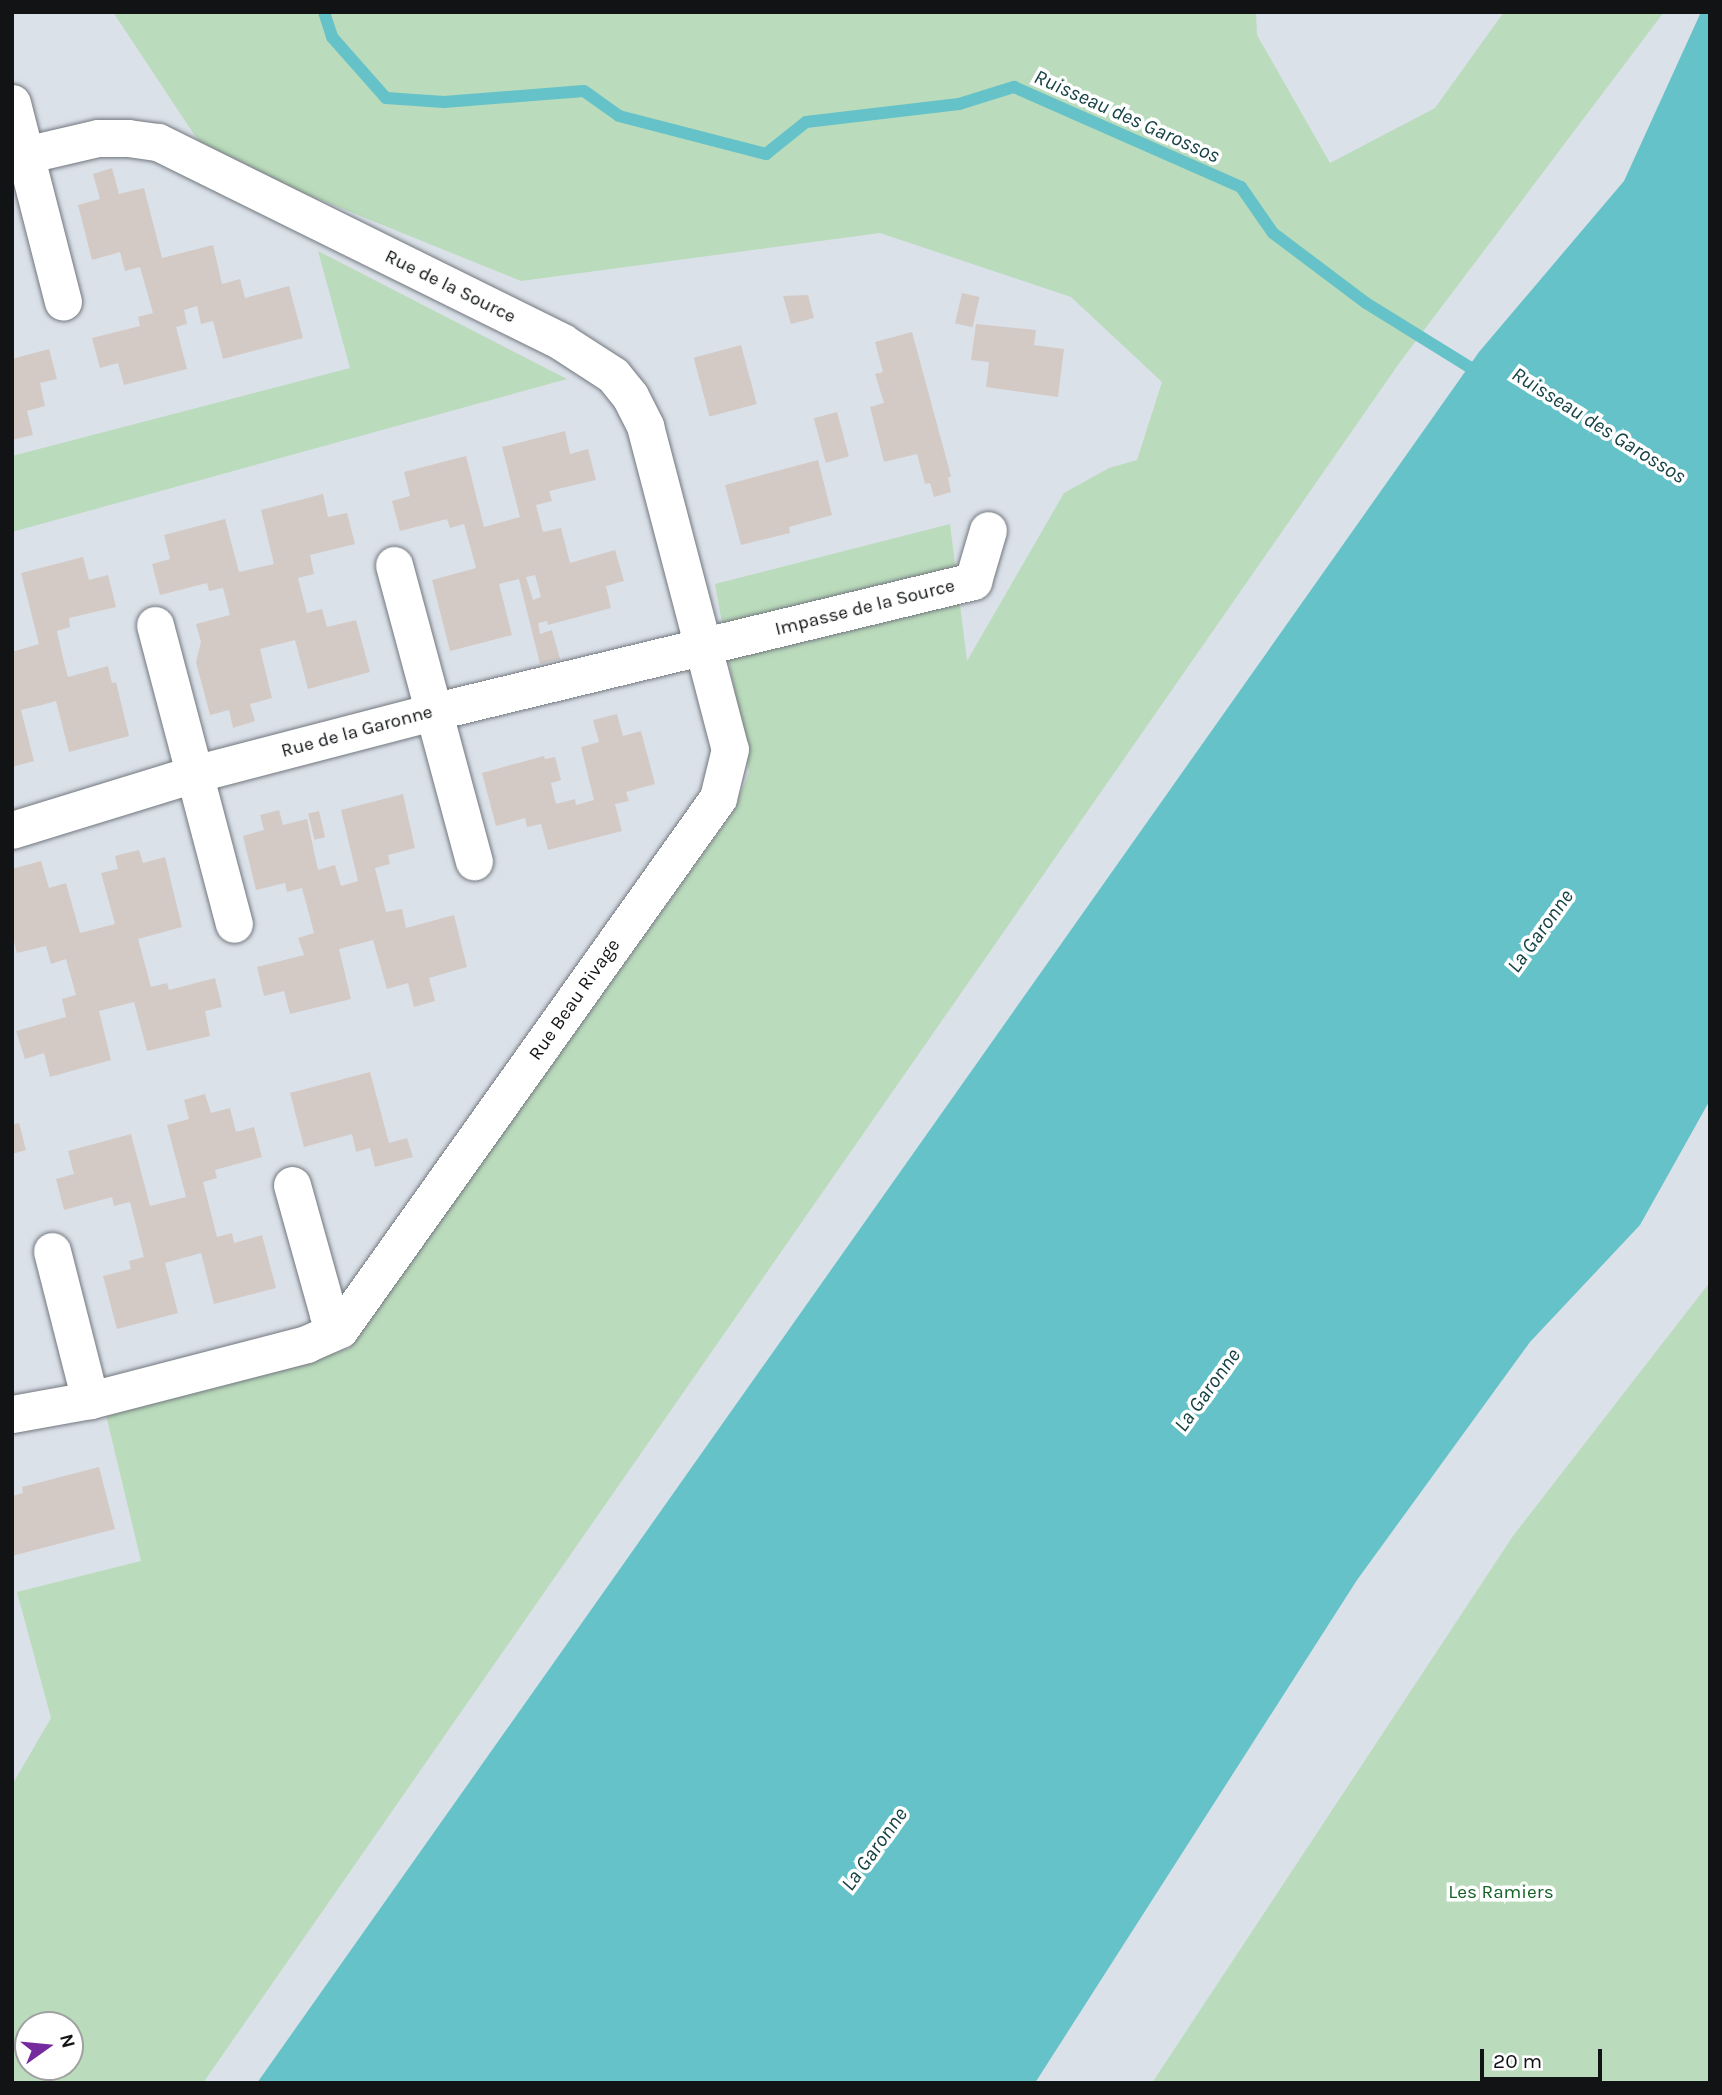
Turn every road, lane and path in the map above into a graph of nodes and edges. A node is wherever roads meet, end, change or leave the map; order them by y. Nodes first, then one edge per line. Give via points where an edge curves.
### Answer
1 (12, 103) edge
2 (19, 156) edge
3 (63, 302) dead end
4 (988, 530) dead end
5 (394, 565) dead end
6 (155, 625) dead end
7 (704, 645) junction
8 (432, 712) junction
9 (194, 774) junction
10 (12, 830) edge
11 (474, 862) dead end
12 (234, 924) dead end
13 (292, 1185) dead end
14 (52, 1251) dead end
15 (340, 1329) junction
16 (90, 1400) junction
17 (12, 1414) edge

1 - 2 street
2 - 3 street
2 - 7 street, Rue de la Source via 98,138 158,142 562,342 605,369 630,396 645,426
4 - 7 street, Impasse de la Source via 973,582
5 - 8 street
6 - 9 street
7 - 8 street, Rue de la Garonne
7 - 15 street, Rue Beau Rivage via 730,748 718,798
8 - 9 street, Rue de la Garonne
8 - 11 street
9 - 10 street, Rue de la Garonne
9 - 12 street
13 - 15 street via 328,1314
14 - 16 street
15 - 16 street via 307,1344
16 - 17 street

